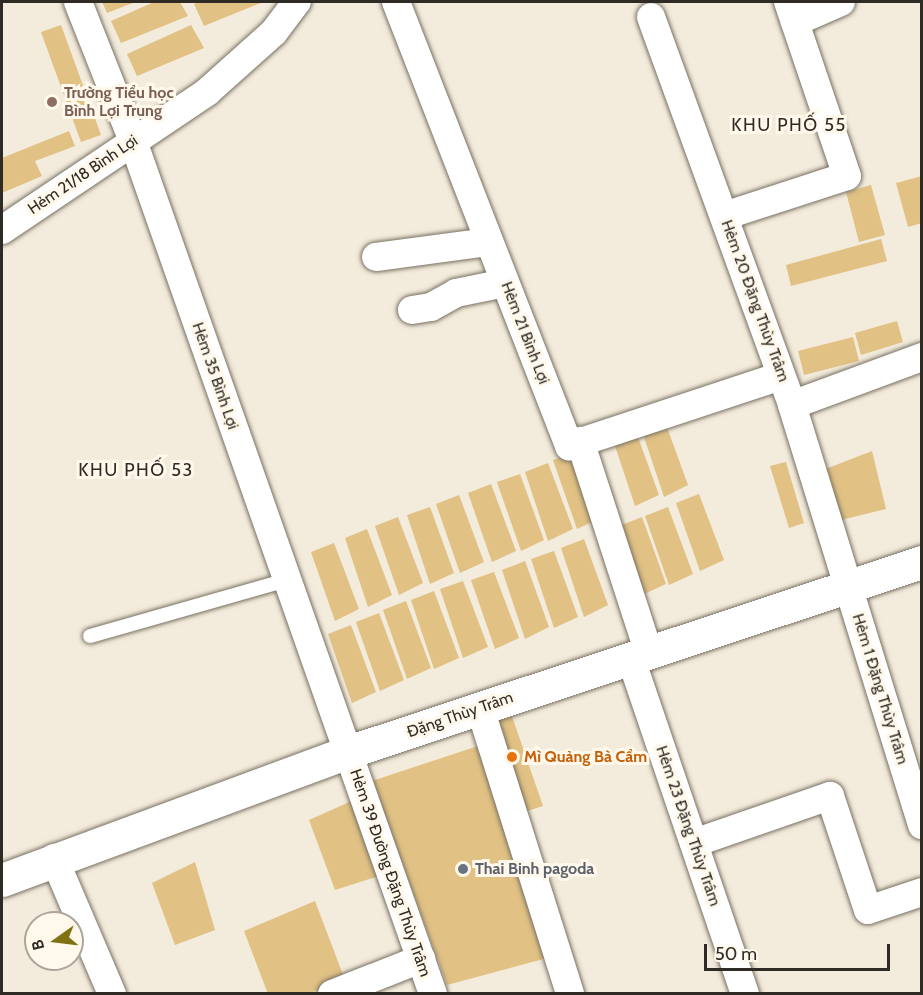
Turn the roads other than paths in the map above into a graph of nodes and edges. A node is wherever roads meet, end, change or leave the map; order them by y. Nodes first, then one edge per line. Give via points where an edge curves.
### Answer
1 (78, 2) edge
2 (297, 2) edge
3 (396, 2) edge
4 (841, 2) edge
5 (791, 12) edge
6 (651, 17) dead end
7 (133, 141) junction
8 (724, 216) junction
9 (2, 230) edge
10 (489, 242) junction
11 (376, 257) dead end
12 (505, 283) junction
13 (412, 310) dead end
14 (921, 357) edge
15 (781, 376) junction
16 (792, 405) junction
17 (580, 441) junction
18 (921, 562) edge
19 (287, 580) junction
20 (850, 587) junction
21 (90, 636) dead end
22 (640, 656) junction
23 (480, 708) junction
24 (348, 752) junction
25 (921, 825) edge
26 (694, 843) junction
27 (54, 858) junction
28 (2, 880) edge
29 (921, 892) edge
30 (421, 959) junction
31 (112, 993) edge
32 (332, 993) edge
33 (433, 993) edge
34 (570, 993) edge
35 (745, 993) edge

1 - 7 street, Hẻm 35 Bình Lợi
2 - 7 street, Hẻm 21/18 Bình Lợi via 274,32 207,92
3 - 10 street, Hẻm 21 Bình Lợi
4 - 5 street
5 - 8 street via 847,176
6 - 8 street, Hẻm 20 Đặng Thùy Trâm
7 - 9 street, Hẻm 21/18 Bình Lợi
7 - 19 street, Hẻm 35 Bình Lợi
8 - 15 street, Hẻm 20 Đặng Thùy Trâm
10 - 11 street
10 - 12 street, Hẻm 21 Bình Lợi
12 - 13 street via 456,293 431,306
12 - 17 street, Hẻm 21 Bình Lợi via 569,446
14 - 16 street
15 - 16 street, Hẻm 20 Đặng Thùy Trâm
15 - 17 street
16 - 20 street, Hẻm 20 Đặng Thùy Trâm
17 - 22 street
18 - 20 main road, Đặng Thùy Trâm
19 - 21 lane
19 - 24 street, Hẻm 35 Bình Lợi
20 - 22 main road, Đặng Thùy Trâm
20 - 25 street, Hẻm 1 Đặng Thùy Trâm
22 - 23 main road, Đặng Thùy Trâm
22 - 26 street, Hẻm 23 Đặng Thùy Trâm
23 - 24 main road, Đặng Thùy Trâm
23 - 34 street
24 - 27 main road, Đặng Thùy Trâm
24 - 30 street, Hẻm 39 Đường Đặng Thùy Trâm
26 - 29 street via 830,796 868,910
26 - 35 street, Hẻm 23 Đặng Thùy Trâm
27 - 28 main road, Đặng Thùy Trâm
27 - 31 street
30 - 32 street
30 - 33 street, Hẻm 39 Đường Đặng Thùy Trâm

